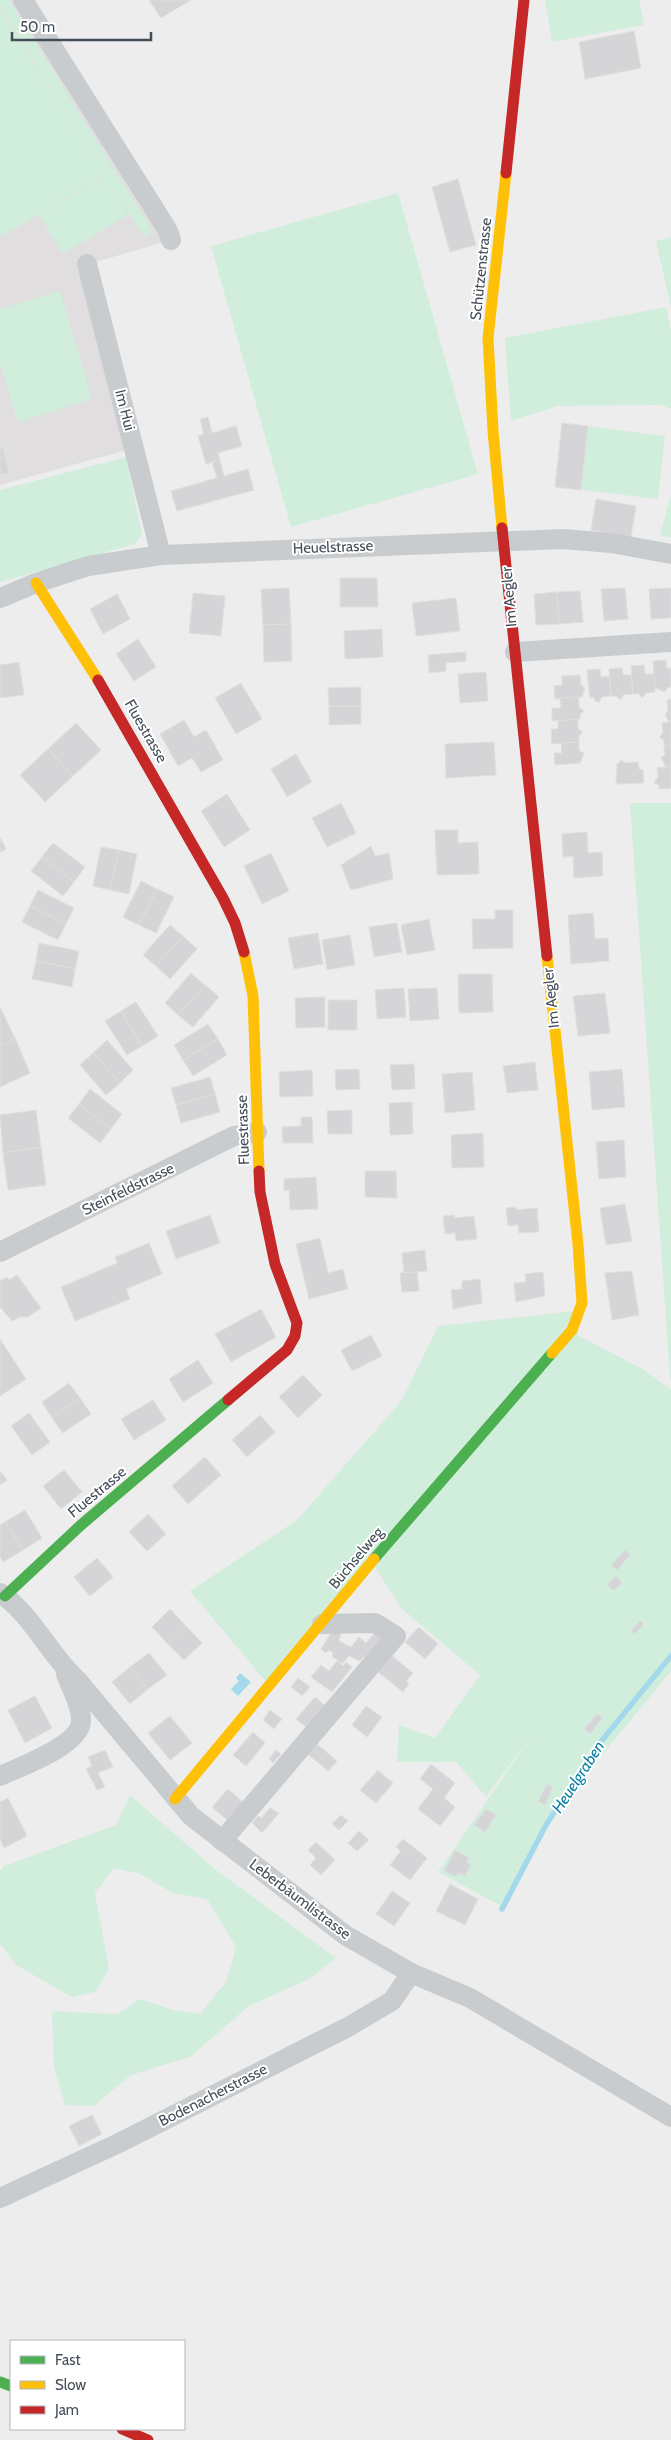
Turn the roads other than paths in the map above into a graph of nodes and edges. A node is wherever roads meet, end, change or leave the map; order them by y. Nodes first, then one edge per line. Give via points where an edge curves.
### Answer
1 (24, 0) edge
2 (524, 0) edge
3 (171, 240) dead end
4 (87, 264) dead end
5 (504, 541) junction
6 (671, 554) edge
7 (161, 555) junction
8 (36, 583) junction
9 (0, 598) edge
10 (671, 642) edge
11 (515, 652) junction
12 (258, 1132) junction
13 (0, 1252) edge
14 (564, 1339) joint
15 (3, 1595) edge
16 (322, 1624) junction
17 (64, 1668) junction
18 (0, 1776) edge
19 (175, 1799) junction
20 (222, 1841) junction
21 (411, 1973) junction
22 (671, 2117) edge
23 (0, 2198) edge
24 (124, 2430) edge
25 (148, 2440) edge

1 - 3 street
2 - 5 street, Schützenstrasse via 488,338
4 - 7 street, Im Hui
5 - 6 street, Heuelstrasse via 563,539 611,543
5 - 7 street, Heuelstrasse
5 - 11 street, Im Aegler
7 - 8 street, Heuelstrasse via 88,566
8 - 9 street, Heuelstrasse
8 - 12 street, Fluestrasse via 147,762 235,923 248,964 253,996
10 - 11 street
11 - 14 street, Im Aegler via 582,1291 579,1315
12 - 13 street, Steinfeldstrasse via 234,1136
12 - 15 street, Fluestrasse via 260,1192 267,1232 296,1322 296,1336 287,1350
14 - 16 street, Büchselweg via 350,1586
15 - 17 street, Leberbäumlistrasse via 41,1634
16 - 19 street, Büchselweg
16 - 20 street via 375,1623 396,1636
17 - 18 street via 81,1723 75,1735 63,1746
17 - 19 street, Leberbäumlistrasse
19 - 20 street, Leberbäumlistrasse
20 - 21 street, Leberbäumlistrasse via 345,1935
21 - 22 street, Leberbäumlistrasse via 470,1998
21 - 23 street, Bodenacherstrasse via 392,2001 348,2027
24 - 25 street

